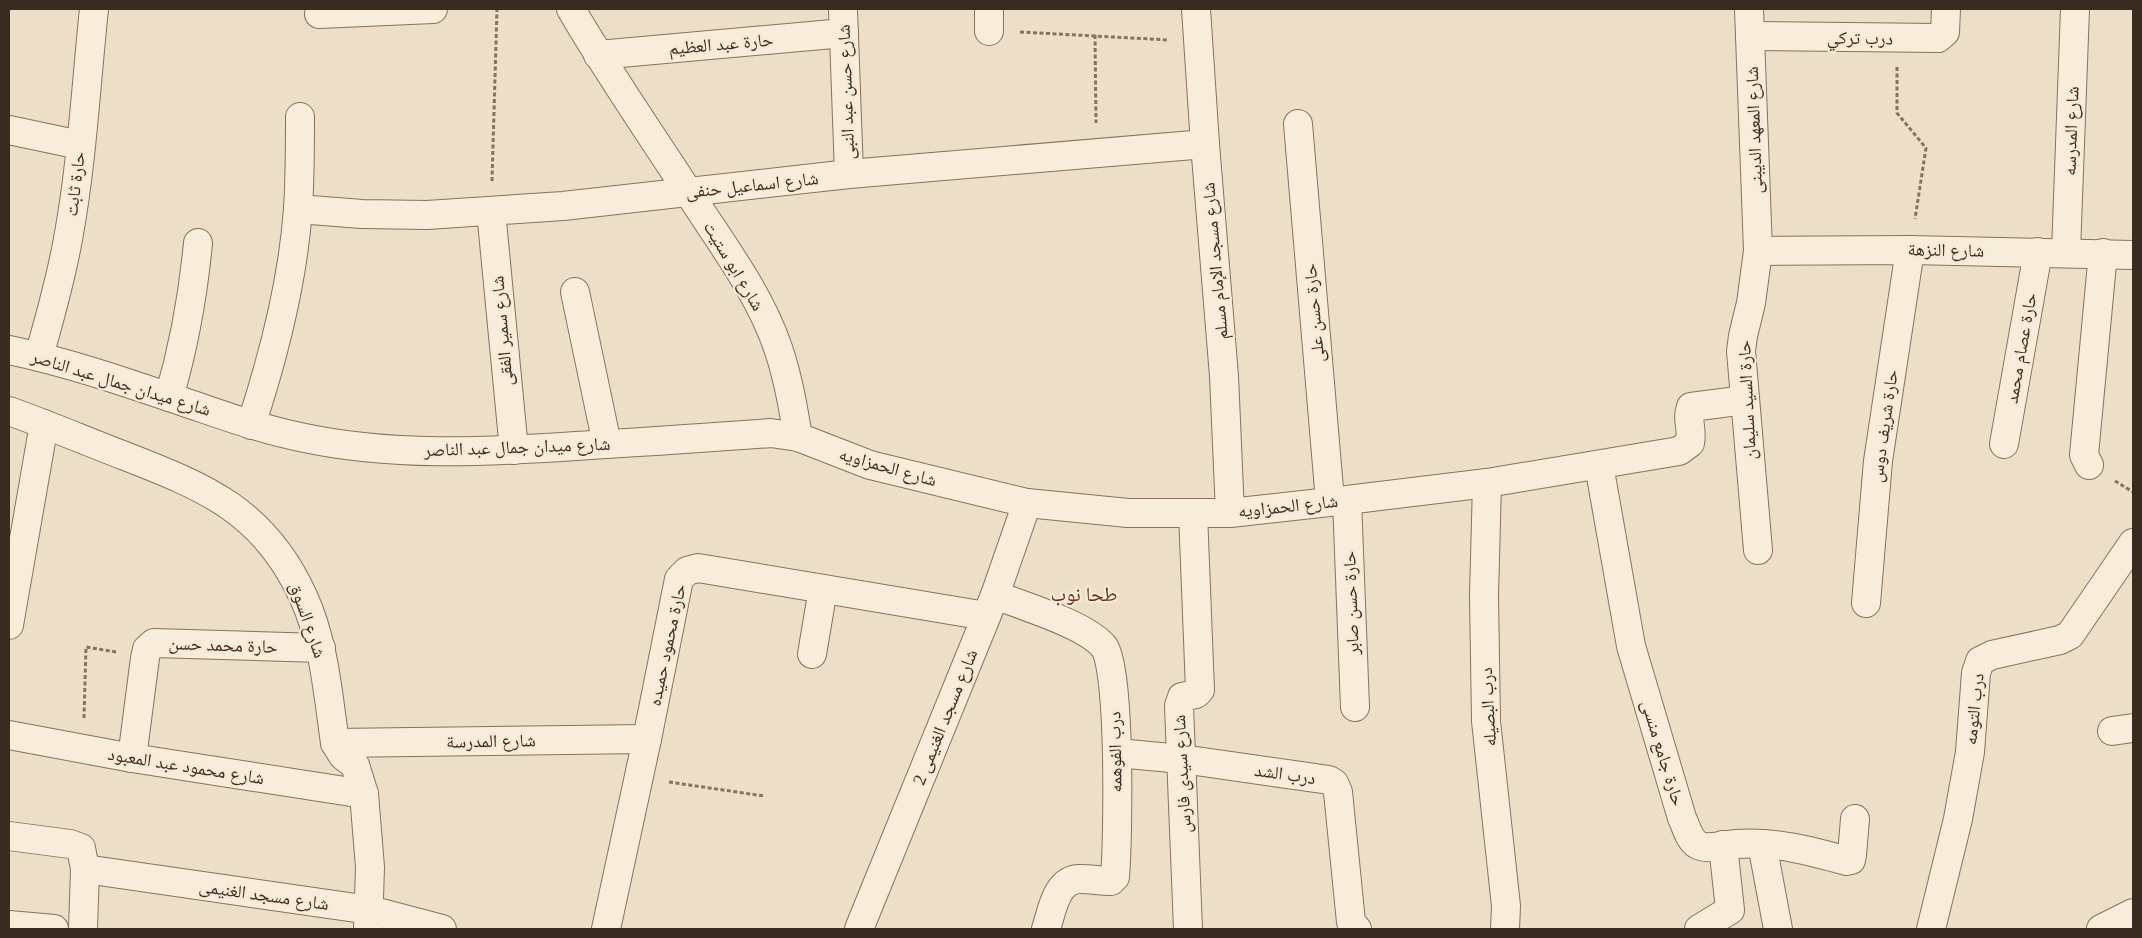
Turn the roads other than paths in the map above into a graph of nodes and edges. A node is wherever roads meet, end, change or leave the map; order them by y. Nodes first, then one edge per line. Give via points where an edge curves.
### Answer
1 (94, 9) edge
2 (433, 9) edge
3 (571, 9) edge
4 (1196, 9) edge
5 (1749, 9) edge
6 (1946, 9) edge
7 (2075, 9) edge
8 (319, 14) dead end
9 (843, 21) edge
10 (1750, 36) junction
11 (598, 54) junction
12 (300, 117) dead end
13 (1298, 124) dead end
14 (9, 130) edge
15 (1205, 144) junction
16 (80, 145) junction
17 (849, 174) junction
18 (688, 191) junction
19 (298, 209) junction
20 (491, 211) junction
21 (198, 243) dead end
22 (1910, 250) junction
23 (1758, 251) junction
24 (2038, 252) junction
25 (2066, 252) junction
26 (2103, 254) junction
27 (2133, 255) edge
28 (575, 292) dead end
29 (9, 350) edge
30 (39, 356) junction
31 (170, 397) junction
32 (1745, 400) junction
33 (9, 411) edge
34 (44, 424) junction
35 (251, 425) junction
36 (798, 437) junction
37 (608, 444) junction
38 (2004, 444) dead end
39 (514, 450) junction
40 (1598, 465) junction
41 (2089, 465) dead end
42 (1487, 484) junction
43 (1339, 501) junction
44 (1027, 502) junction
45 (1193, 513) junction
46 (1230, 513) junction
47 (2133, 543) edge
48 (1758, 550) dead end
49 (823, 589) junction
50 (1866, 603) dead end
51 (991, 606) junction
52 (9, 625) edge
53 (321, 648) junction
54 (812, 654) dead end
55 (1355, 707) dead end
56 (9, 734) edge
57 (647, 739) junction
58 (335, 743) junction
59 (1117, 753) junction
60 (132, 758) junction
61 (1182, 759) junction
62 (364, 794) junction
63 (1855, 819) dead end
64 (9, 836) edge
65 (1762, 844) junction
66 (1723, 845) junction
67 (85, 869) junction
68 (2133, 913) edge
69 (369, 919) edge
70 (9, 925) edge
71 (54, 929) edge
72 (82, 929) edge
73 (442, 929) edge
74 (606, 929) edge
75 (859, 929) edge
76 (1046, 929) edge
77 (1188, 929) edge
78 (1357, 929) edge
79 (1505, 929) edge
80 (1699, 929) edge
81 (1778, 929) edge
82 (1931, 929) edge
83 (2101, 929) edge

1 - 16 street, حارة ثابت
2 - 8 street
3 - 11 street, شارع ابو ستيت
4 - 15 street, شارع مسجد الإمام مسلم
5 - 10 street, شارع المعهد الديبنى
6 - 10 street, درب تركي via 1945,32 1938,38
7 - 25 street, شارع المدرسه
9 - 11 street, حارة عبد العظيم
9 - 17 street, شارع حسن عبد النبى
10 - 23 street, شارع المعهد الديبنى
11 - 18 street, شارع ابو ستيت
12 - 19 street
13 - 43 street, حارة حسن على
14 - 16 street
15 - 17 street, شارع اسماعيل حنفى
15 - 46 street, شارع مسجد الإمام مسلم via 1224,376
16 - 30 street, حارة ثابت via 68,238
17 - 18 street, شارع اسماعيل حنفى
18 - 20 street, شارع اسماعيل حنفى
18 - 36 street, شارع ابو ستيت via 738,266 760,306 781,357
19 - 20 street, شارع اسماعيل حنفى via 427,215
19 - 35 street via 276,340
20 - 39 street, شارع سمير الفقى
21 - 31 street via 193,295
22 - 23 street, شارع النزهة
22 - 24 street, شارع النزهة
22 - 50 street, حارة شريف دوس via 1878,461
23 - 32 street, حارة السيد سليمان via 1741,351
24 - 25 street, شارع النزهة
24 - 38 street, حارة عصام محمد
25 - 26 street, شارع النزهة
26 - 27 street, شارع النزهة
26 - 41 street via 2084,455
28 - 37 street
29 - 30 street, شارع ميدان جمال عبد الناصر
30 - 31 street, شارع ميدان جمال عبد الناصر
31 - 35 street, شارع ميدان جمال عبد الناصر
32 - 40 street, شارع الحمزاويه via 1691,407 1688,415 1692,436 1690,443 1679,451
32 - 48 street, حارة السيد سليمان
33 - 34 street, شارع السوق
34 - 52 street
34 - 53 street, شارع السوق via 190,482 248,519 282,555 304,597
35 - 39 street, شارع ميدان جمال عبد الناصر via 301,438 367,448 444,452
36 - 37 street, شارع ميدان جمال عبد الناصر via 771,433
36 - 44 street, شارع الحمزاويه via 870,466
37 - 39 street, شارع ميدان جمال عبد الناصر
40 - 42 street, شارع الحمزاويه
40 - 66 street, حارة جامع منسى via 1631,646 1682,818 1698,845
42 - 43 street, شارع الحمزاويه
42 - 79 street, درب البصيله via 1484,596 1486,721 1506,906
43 - 46 street, شارع الحمزاويه
43 - 55 street, حارة حسن صابر
44 - 45 street, شارع الحمزاويه via 1128,513
44 - 51 street, شارع مسجد الغنيمى 2
45 - 46 street, شارع الحمزاويه
45 - 61 street, شارع سيدى فارس via 1200,690 1182,697 1180,701
47 - 82 street, درب التومه via 2070,635 1980,661 1976,673 1970,752 1958,819
49 - 51 street, حارة محمود حميده
49 - 54 street
49 - 57 street, حارة محمود حميده via 698,568 687,571 679,579
51 - 59 street, درب الفوهمه via 1086,631 1106,648 1111,663
51 - 75 street, شارع مسجد الغنيمى 2
53 - 58 street, شارع السوق
53 - 60 street, حارة محمد حسن via 154,643 147,649 145,658
56 - 60 street, شارع محمود عبد المعبود
57 - 58 street, شارع المدرسة
57 - 74 street, حارة محمود حميده
58 - 62 street via 343,756 355,765
59 - 61 street, درب الشد
59 - 76 street, درب الفوهمه via 1115,877 1111,881 1068,881 1060,888
60 - 62 street, شارع محمود عبد المعبود
61 - 77 street, شارع سيدى فارس
61 - 78 street, درب الشد via 1334,783 1338,792 1351,922
62 - 69 street via 370,867
63 - 65 street, حارة جامع منسى via 1851,860
64 - 67 street via 76,845 80,848
65 - 66 street, حارة جامع منسى
65 - 81 street
66 - 80 street via 1730,910
67 - 69 street, شارع مسجد الغنيمى
67 - 72 street
68 - 83 street
69 - 73 street, شارع مسجد الغنيمى
70 - 71 street

